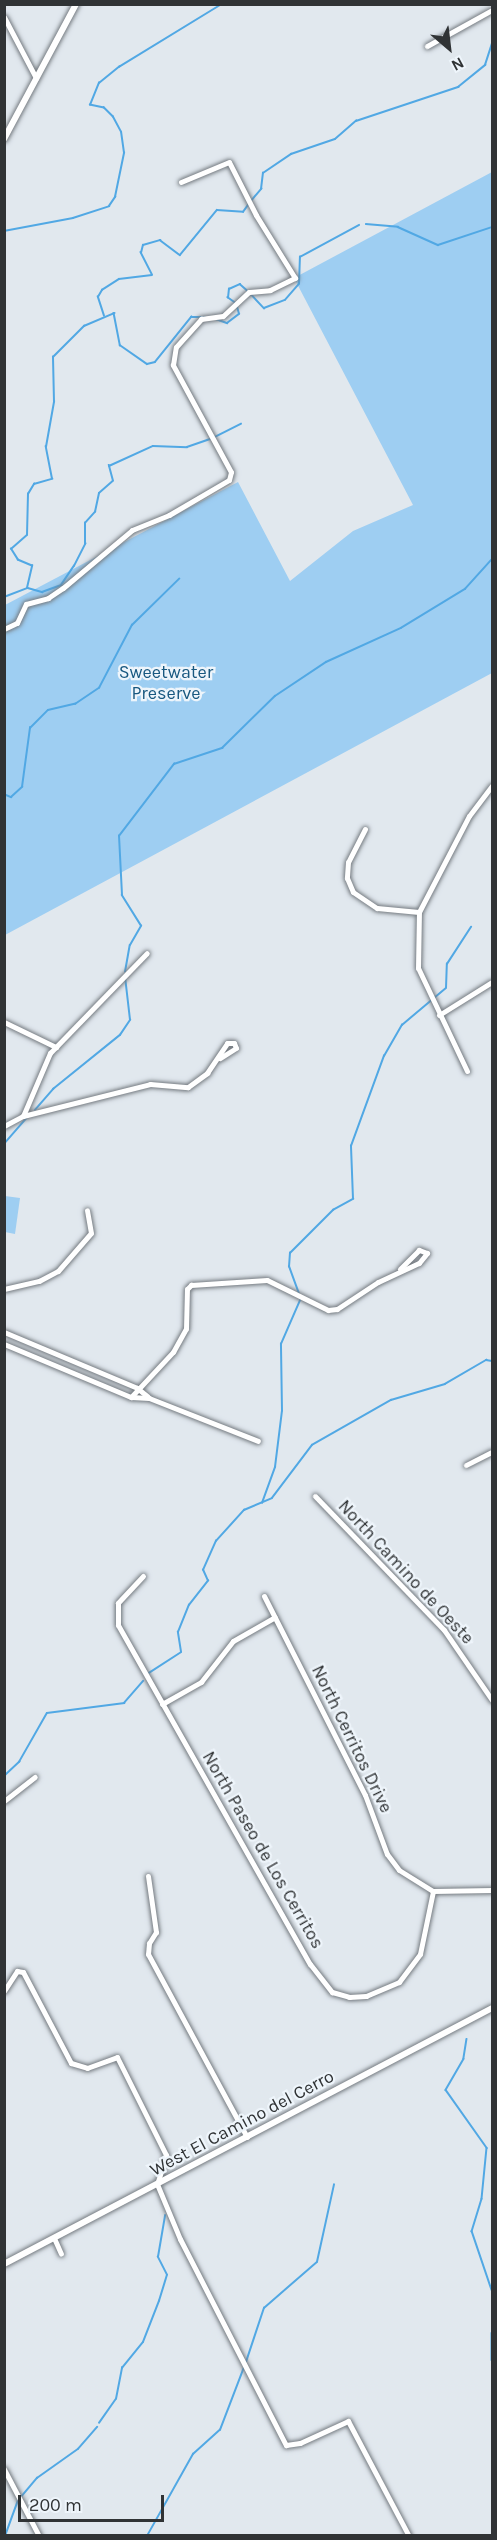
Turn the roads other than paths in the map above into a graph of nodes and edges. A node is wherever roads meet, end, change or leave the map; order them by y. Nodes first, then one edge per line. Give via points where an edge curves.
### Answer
1 (76, 4) edge
2 (492, 10) edge
3 (4, 17) edge
4 (428, 46) dead end
5 (36, 78) junction
6 (4, 139) edge
7 (181, 182) dead end
8 (4, 629) edge
9 (492, 786) edge
10 (365, 829) dead end
11 (419, 912) junction
12 (147, 953) dead end
13 (492, 982) edge
14 (439, 1015) junction
15 (4, 1022) edge
16 (56, 1047) junction
17 (220, 1058) dead end
18 (467, 1071) dead end
19 (23, 1116) junction
20 (4, 1126) edge
21 (87, 1210) dead end
22 (400, 1269) junction
23 (4, 1289) edge
24 (4, 1332) edge
25 (4, 1344) edge
26 (137, 1388) junction
27 (131, 1397) junction
28 (149, 1398) junction
29 (258, 1441) dead end
30 (492, 1452) edge
31 (466, 1465) dead end
32 (315, 1496) dead end
33 (142, 1576) dead end
34 (264, 1596) dead end
35 (275, 1617) junction
36 (492, 1700) edge
37 (162, 1704) junction
38 (35, 1777) dead end
39 (4, 1801) edge
40 (148, 1876) dead end
41 (492, 1890) edge
42 (433, 1892) junction
43 (4, 1991) edge
44 (492, 2008) edge
45 (247, 2137) junction
46 (158, 2184) junction
47 (54, 2238) junction
48 (61, 2254) dead end
49 (4, 2264) edge
50 (4, 2469) edge
51 (39, 2535) edge
52 (409, 2535) edge

1 - 5 street
2 - 4 street
3 - 5 street
5 - 6 street
7 - 8 street via 225,161 233,166 256,215 296,278 270,290 249,292 223,316 201,319 176,347 173,365 231,472 229,480 169,515 132,530 63,588 26,604 17,623
9 - 11 street via 469,816
10 - 11 street via 348,862 347,878 353,892 377,908
11 - 14 street via 418,968
12 - 16 street
13 - 14 street
14 - 18 street
15 - 16 street
16 - 19 street
17 - 19 street via 188,1087 150,1084
19 - 20 street
21 - 23 street via 91,1233 58,1271 39,1281
22 - 22 street via 419,1263 427,1253 419,1251
22 - 26 street via 337,1309 328,1310 267,1280 191,1286 187,1289 186,1329 173,1352
24 - 26 street
25 - 27 street
26 - 27 street
26 - 28 street
27 - 28 street
28 - 29 street
30 - 31 street
32 - 36 street, North Camino de Oeste via 444,1630
33 - 37 street, North Paseo de Los Cerritos via 117,1603 118,1625
34 - 35 street, North Cerritos Drive
35 - 37 street via 233,1641 201,1682
35 - 42 street, North Cerritos Drive via 365,1795 387,1854 407,1878
37 - 42 street, North Paseo de Los Cerritos via 310,1964 332,1992 366,1996 399,1982 420,1954
38 - 39 street
40 - 45 street via 156,1932 148,1954
41 - 42 street
43 - 46 street via 17,1971 23,1972 71,2063 87,2068 117,2057 166,2155
44 - 45 street, West El Camino del Cerro
45 - 46 street, West El Camino del Cerro
46 - 47 street, West El Camino del Cerro
46 - 52 street via 180,2239 286,2445 292,2446 348,2421
47 - 48 street
47 - 49 street, West El Camino del Cerro
50 - 51 street

